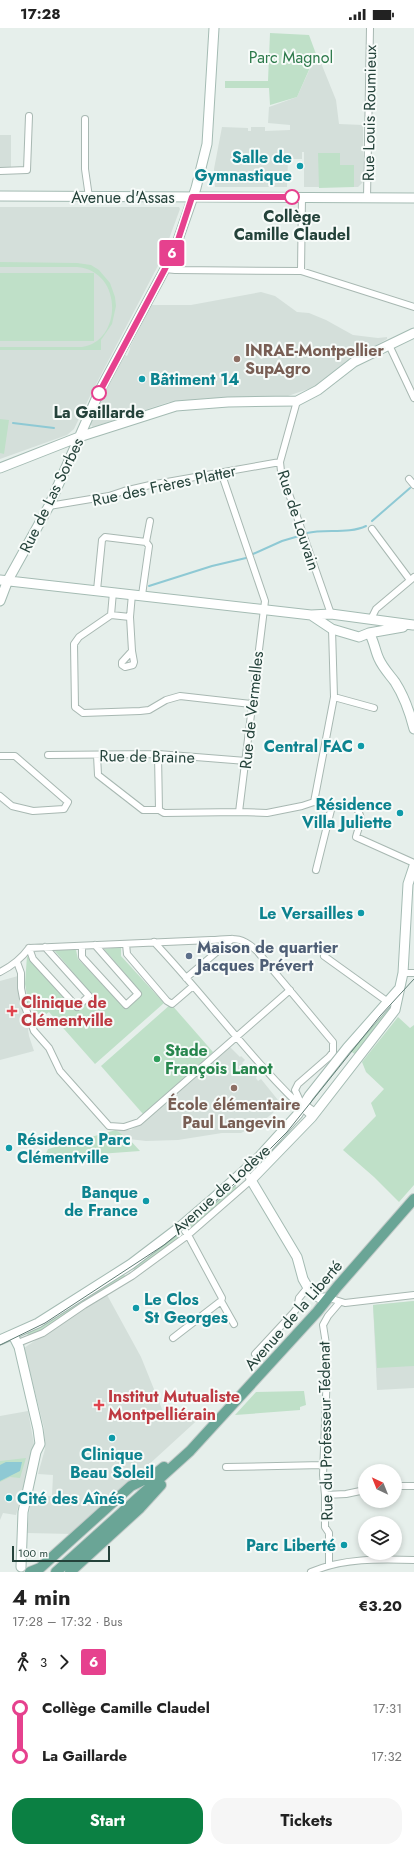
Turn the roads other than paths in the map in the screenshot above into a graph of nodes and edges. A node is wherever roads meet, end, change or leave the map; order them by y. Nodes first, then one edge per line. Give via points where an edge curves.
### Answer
1 (214, 28) edge
2 (370, 28) edge
3 (29, 116) dead end
4 (85, 119) dead end
5 (0, 171) edge
6 (0, 196) edge
7 (88, 197) junction
8 (192, 197) junction
9 (302, 197) junction
10 (367, 198) junction
11 (414, 198) edge
12 (165, 269) junction
13 (301, 271) junction
14 (414, 307) edge
15 (414, 333) edge
16 (389, 345) junction
17 (412, 389) edge
18 (414, 398) edge
19 (297, 401) junction
20 (79, 437) junction
21 (280, 462) junction
22 (0, 468) edge
23 (221, 472) junction
24 (409, 479) dead end
25 (414, 485) edge
26 (49, 506) junction
27 (150, 521) dead end
28 (372, 529) dead end
29 (146, 542) junction
30 (412, 579) edge
31 (4, 580) edge
32 (97, 590) junction
33 (113, 592) junction
34 (132, 594) junction
35 (142, 595) junction
36 (0, 601) edge
37 (264, 609) junction
38 (332, 614) junction
39 (111, 615) junction
40 (311, 615) junction
41 (130, 617) junction
42 (361, 619) junction
43 (414, 625) edge
44 (332, 629) junction
45 (369, 633) junction
46 (356, 636) junction
47 (132, 651) dead end
48 (334, 697) junction
49 (251, 704) junction
50 (374, 708) dead end
51 (414, 729) edge
52 (158, 754) junction
53 (48, 755) dead end
54 (0, 756) edge
55 (97, 756) junction
56 (246, 762) junction
57 (0, 796) edge
58 (314, 802) junction
59 (332, 806) junction
60 (159, 810) junction
61 (239, 812) junction
62 (414, 863) edge
63 (414, 866) edge
64 (316, 870) dead end
65 (232, 939) junction
66 (154, 942) junction
67 (126, 944) junction
68 (95, 945) junction
69 (82, 946) junction
70 (45, 947) junction
71 (29, 948) junction
72 (324, 956) dead end
73 (17, 962) junction
74 (0, 972) edge
75 (403, 973) junction
76 (414, 973) edge
77 (186, 978) junction
78 (193, 986) junction
79 (399, 989) junction
80 (290, 990) junction
81 (388, 1002) junction
82 (237, 1037) junction
83 (303, 1105) junction
84 (313, 1115) junction
85 (244, 1171) junction
86 (251, 1180) junction
87 (412, 1202) edge
88 (181, 1226) junction
89 (188, 1235) junction
90 (308, 1287) junction
91 (414, 1294) edge
92 (322, 1298) junction
93 (222, 1301) junction
94 (340, 1302) junction
95 (234, 1324) dead end
96 (173, 1338) dead end
97 (16, 1339) junction
98 (0, 1340) edge
99 (255, 1354) dead end
100 (192, 1448) junction
101 (323, 1465) junction
102 (226, 1467) dead end
103 (164, 1476) junction
104 (402, 1486) edge
105 (414, 1486) edge
106 (358, 1491) edge
107 (325, 1495) junction
108 (414, 1560) edge
109 (328, 1565) junction
110 (23, 1571) edge
111 (56, 1572) edge
112 (70, 1572) edge
113 (310, 1572) edge

1 - 8 street, Rue de Las Sorbes via 208,139
2 - 10 street, Rue Louis Roumieux
3 - 5 street via 27,170
4 - 7 street
6 - 7 street, Avenue d'Assas
7 - 8 street, Avenue d'Assas
8 - 9 street, Avenue d'Assas
8 - 12 street, Rue de Las Sorbes
9 - 10 street, Avenue d'Assas
9 - 13 street
10 - 11 street, Avenue d'Assas
12 - 13 street
12 - 20 street, Rue de Las Sorbes via 100,390
13 - 14 street
15 - 16 street
16 - 17 street
16 - 19 street via 354,362 318,390
17 - 18 street
19 - 20 street via 176,406
19 - 21 street, Rue de Louvain
20 - 22 street
20 - 26 street, Rue de Las Sorbes
21 - 23 street, Rue des Frères Platter
21 - 38 street, Rue de Louvain
23 - 26 street, Rue des Frères Platter
23 - 37 street, Rue de Vermelles via 264,594
24 - 25 street
26 - 31 street, Rue de Las Sorbes
27 - 29 street
28 - 30 street
29 - 32 street via 105,537 102,540
29 - 35 street via 149,546
30 - 42 street via 376,609 372,617
31 - 32 street
31 - 36 street, Rue de Las Sorbes
32 - 33 street
33 - 34 street
33 - 39 street
34 - 35 street
34 - 41 street
35 - 37 street
37 - 40 street
37 - 49 street, Rue de Vermelles
38 - 40 street
38 - 42 street
39 - 41 street
39 - 49 street via 79,637 74,644 75,707 83,713 140,712 180,696
40 - 44 street
41 - 47 street
42 - 43 street
42 - 45 street via 370,627
42 - 46 street via 351,626 352,633
43 - 45 street
44 - 46 street
44 - 48 street
45 - 46 street via 363,637
45 - 51 street via 374,650 401,694
48 - 50 street
48 - 58 street
49 - 56 street, Rue de Vermelles
52 - 55 street, Rue de Braine
52 - 56 street, Rue de Braine
52 - 60 street
53 - 55 street, Rue de Braine
54 - 57 street via 15,756 68,802 64,809 32,811 12,806
55 - 60 street via 98,775 143,810
56 - 61 street, Rue de Vermelles
58 - 59 street
58 - 61 street via 267,813
59 - 62 street via 355,807 362,818 356,837
59 - 64 street
60 - 61 street via 164,813
63 - 75 street, Avenue de Lodève via 407,892
65 - 66 street
65 - 77 street
65 - 80 street via 248,943
66 - 67 street
66 - 77 street
67 - 68 street
67 - 78 street via 127,954 167,1001 172,1004
68 - 69 street
68 - 69 street via 138,994 126,1005 82,957
69 - 70 street
70 - 71 street
70 - 71 street via 89,996 77,1007 33,959
71 - 73 street
72 - 81 street
73 - 74 street
73 - 82 street via 21,973 24,1004 34,1031 48,1048 60,1071 109,1126 133,1126
75 - 76 street
75 - 79 street, Avenue de Lodève
77 - 78 street
78 - 82 street
79 - 81 street, Avenue de Lodève
79 - 84 street, Avenue de Lodève via 398,1002 390,1017
80 - 82 street
80 - 83 street via 332,1038 334,1046 329,1057 298,1084 295,1090
81 - 83 street, Avenue de Lodève via 355,1038
82 - 83 street
83 - 84 street
83 - 85 street, Avenue de Lodève via 298,1114
84 - 86 street, Avenue de Lodève
85 - 86 street
85 - 88 street, Avenue de Lodève
86 - 89 street, Avenue de Lodève
86 - 90 street via 297,1257
87 - 92 main road, Avenue de la Liberté
87 - 92 main road, Avenue de la Liberté via 356,1257
88 - 89 street
88 - 97 street, Avenue de Lodève via 131,1264
89 - 93 street
89 - 97 street, Avenue de Lodève via 132,1276 43,1333
90 - 92 street via 311,1293
90 - 99 street via 300,1295 294,1312
91 - 94 street
92 - 94 street
92 - 100 main road, Avenue de la Liberté via 256,1381
93 - 95 street
93 - 96 street
94 - 101 street, Rue du Professeur Tédenat via 323,1325 327,1371
97 - 98 street, Avenue de Lodève
97 - 110 street via 40,1444 23,1512
100 - 103 main road, Avenue de la Liberté
100 - 110 main road via 176,1456 157,1474 132,1486 40,1568
101 - 102 street
101 - 107 street, Rue du Professeur Tédenat
103 - 111 main road, Avenue de la Liberté
103 - 112 main road via 161,1486 149,1499
104 - 105 street
106 - 107 street
107 - 109 street, Rue du Professeur Tédenat via 325,1527 329,1533
108 - 109 street via 383,1559
109 - 113 street

